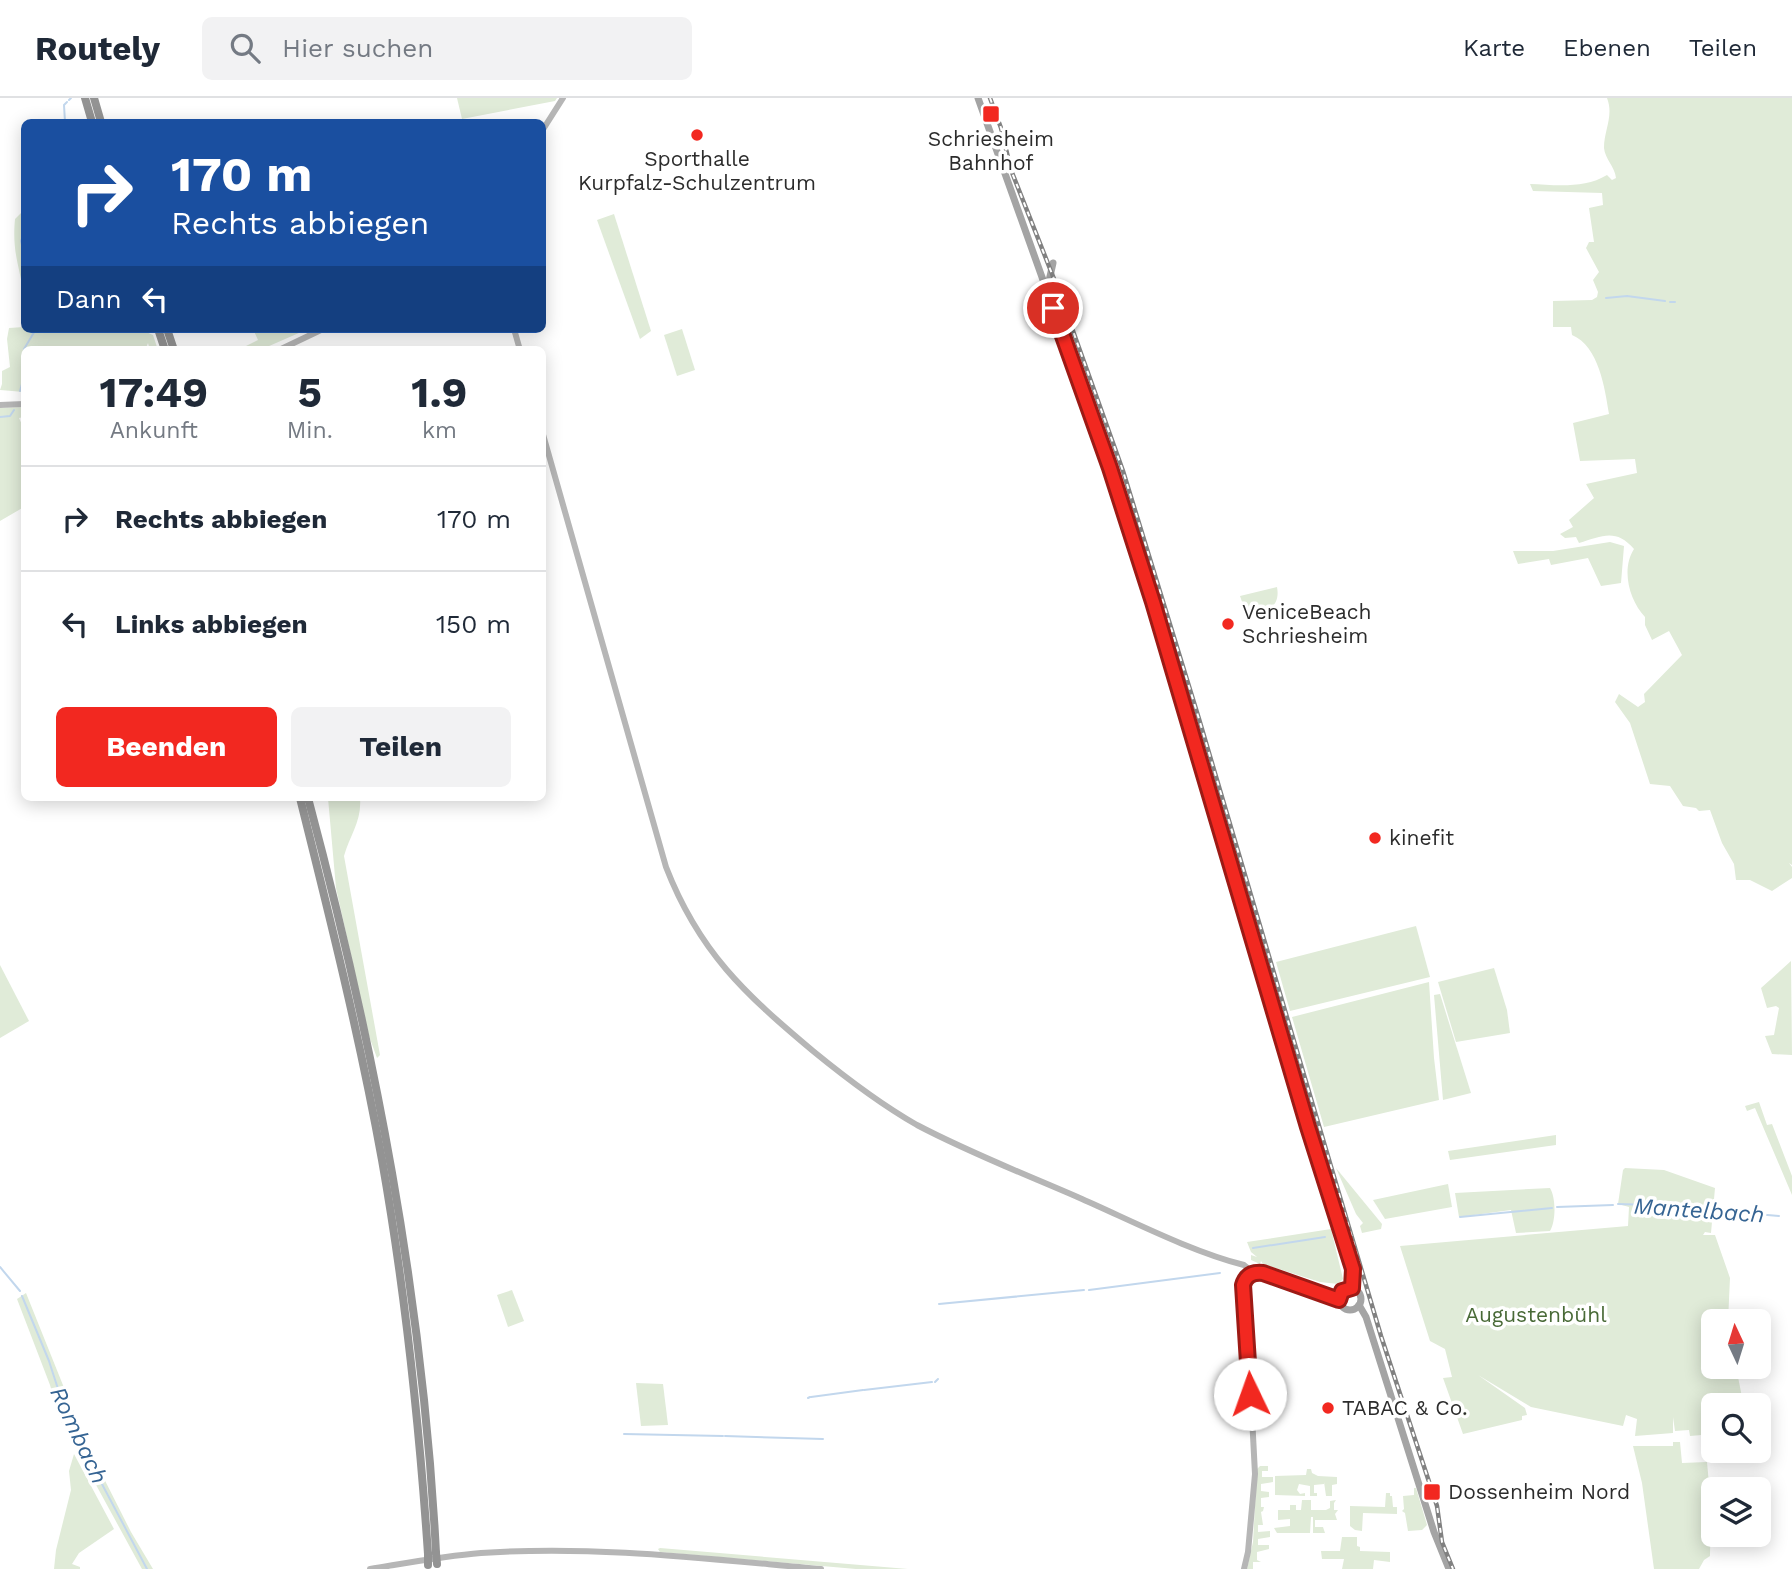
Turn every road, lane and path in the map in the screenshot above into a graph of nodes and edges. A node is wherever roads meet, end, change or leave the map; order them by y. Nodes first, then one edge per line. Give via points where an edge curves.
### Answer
1 (85, 98) edge
2 (93, 98) edge
3 (563, 98) edge
4 (978, 98) edge
5 (91, 119) edge
6 (100, 119) edge
7 (546, 125) edge
8 (1053, 263) dead end
9 (1047, 292) junction
10 (315, 333) edge
11 (287, 346) edge
12 (21, 404) edge
13 (0, 405) edge
14 (546, 445) edge
15 (301, 801) edge
16 (309, 801) edge
17 (1237, 1263) junction
18 (1256, 1273) junction
19 (1246, 1278) junction
20 (1352, 1288) junction
21 (1340, 1297) junction
22 (1359, 1305) junction
23 (432, 1553) junction
24 (433, 1567) edge
25 (370, 1569) edge
26 (821, 1569) edge
27 (1244, 1569) edge
28 (1449, 1569) edge

1 - 5 highway
2 - 6 highway
3 - 7 street
4 - 9 main road
8 - 9 main road
9 - 20 main road via 1153,602 1350,1259
10 - 11 street
12 - 13 street
14 - 17 street via 666,867 688,916 721,965 751,998 834,1068 916,1124
15 - 23 highway via 382,1159 405,1312
16 - 23 highway via 360,1010 402,1228 423,1385
17 - 18 street
17 - 19 street
18 - 19 street
18 - 21 street
19 - 27 street via 1255,1474
20 - 21 main road via 1344,1289
20 - 22 main road via 1360,1295
21 - 22 main road via 1346,1309
22 - 28 main road
23 - 24 highway, bridge
25 - 26 street via 479,1553 535,1551 648,1553

